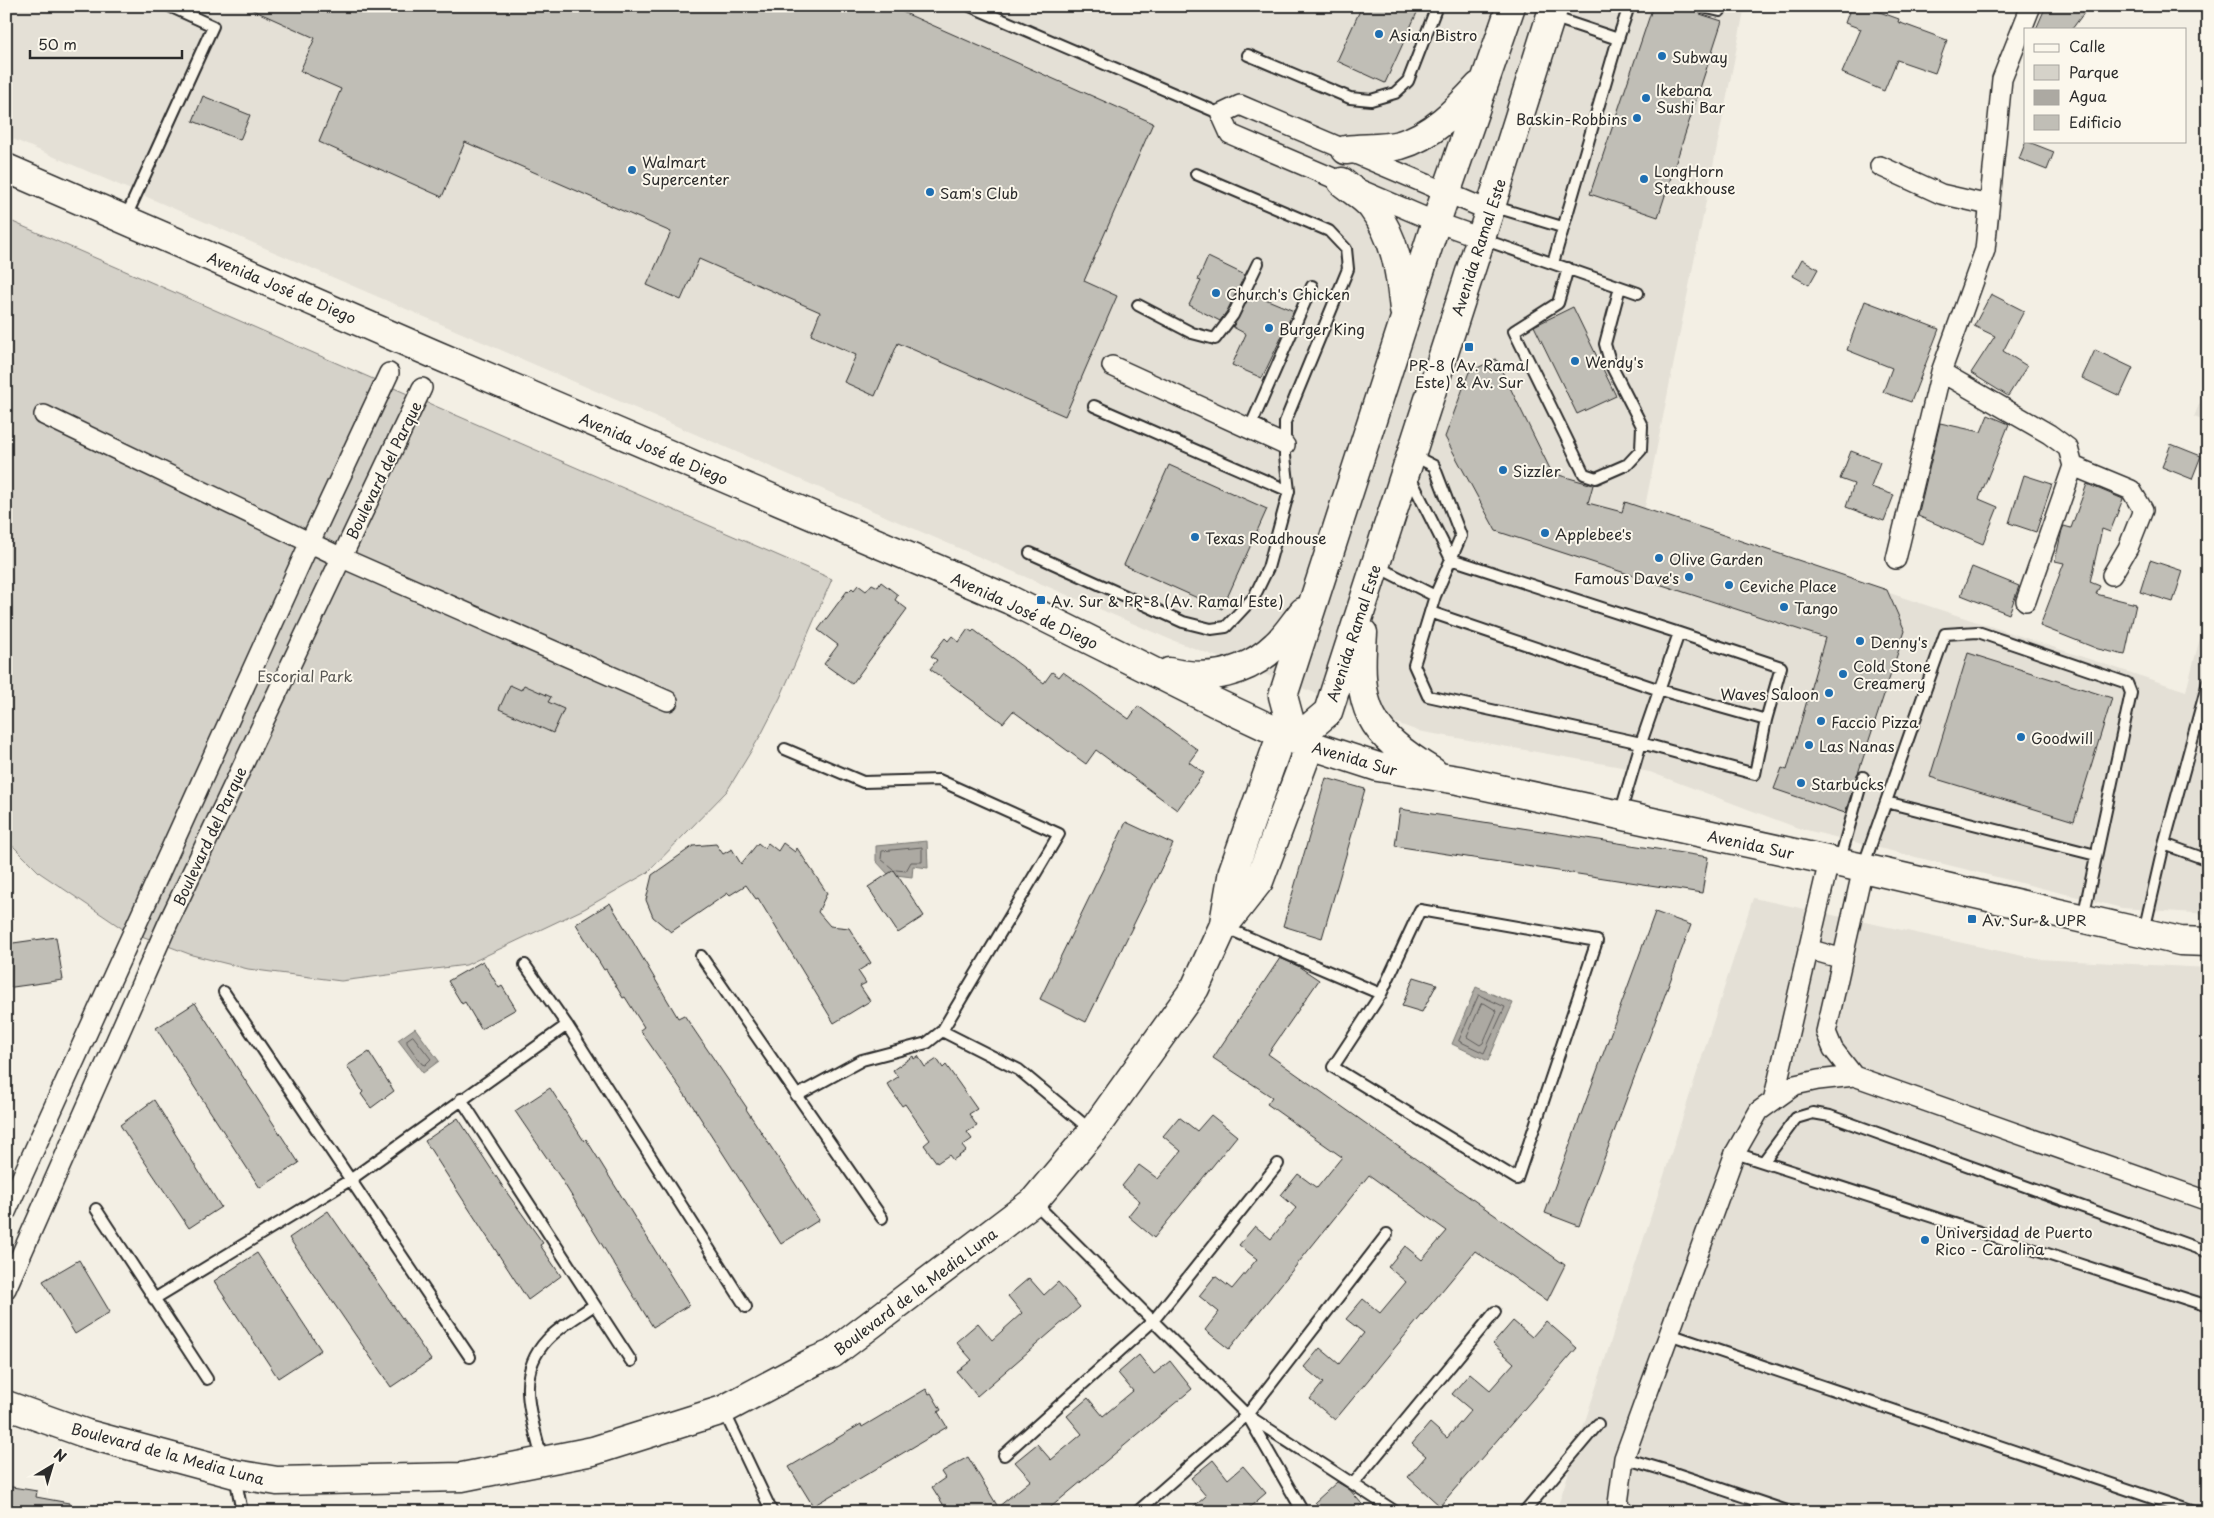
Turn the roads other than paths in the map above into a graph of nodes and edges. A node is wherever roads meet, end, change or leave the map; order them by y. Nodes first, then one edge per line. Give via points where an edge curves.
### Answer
1 (169, 6) edge
2 (970, 6) edge
3 (1437, 6) edge
4 (1511, 6) edge
5 (1629, 6) edge
6 (1721, 6) edge
7 (2031, 6) edge
8 (1703, 7) edge
9 (1553, 12) edge
10 (1618, 39) junction
11 (1248, 54) dead end
12 (1486, 78) junction
13 (1222, 114) junction
14 (1346, 150) junction
15 (1880, 166) dead end
16 (6, 168) edge
17 (1196, 174) dead end
18 (1342, 182) junction
19 (1446, 193) junction
20 (1989, 204) junction
21 (1491, 209) junction
22 (124, 220) junction
23 (1436, 222) junction
24 (1562, 227) junction
25 (1482, 238) junction
26 (1258, 263) dead end
27 (1553, 263) junction
28 (1568, 268) junction
29 (1312, 286) dead end
30 (1620, 287) junction
31 (1638, 293) dead end
32 (1138, 305) dead end
33 (1405, 317) junction
34 (1112, 366) dead end
35 (1942, 372) junction
36 (389, 373) dead end
37 (422, 388) dead end
38 (1094, 406) dead end
39 (44, 415) dead end
40 (1285, 440) junction
41 (1409, 462) junction
42 (2073, 466) junction
43 (1290, 491) junction
44 (310, 542) junction
45 (1030, 553) dead end
46 (340, 557) junction
47 (1450, 559) junction
48 (1896, 560) dead end
49 (1375, 566) junction
50 (2112, 575) dead end
51 (1366, 594) junction
52 (1435, 596) junction
53 (1315, 597) junction
54 (2026, 601) dead end
55 (1430, 612) junction
56 (1679, 633) junction
57 (1143, 667) junction
58 (2208, 682) edge
59 (1660, 690) junction
60 (668, 700) dead end
61 (1766, 720) junction
62 (1296, 739) junction
63 (1642, 743) junction
64 (785, 749) dead end
65 (1863, 777) dead end
66 (1443, 778) junction
67 (1886, 802) junction
68 (1620, 815) junction
69 (2164, 844) junction
70 (2096, 855) junction
71 (2208, 860) edge
72 (1844, 864) junction
73 (2083, 918) junction
74 (1223, 927) junction
75 (2144, 932) junction
76 (2208, 942) edge
77 (1808, 949) junction
78 (700, 956) dead end
79 (1843, 959) junction
80 (526, 965) dead end
81 (224, 992) dead end
82 (1381, 994) junction
83 (567, 1024) junction
84 (942, 1031) junction
85 (1854, 1076) junction
86 (796, 1096) junction
87 (462, 1099) junction
88 (1773, 1101) junction
89 (1093, 1132) junction
90 (1735, 1152) junction
91 (1764, 1161) junction
92 (1278, 1164) dead end
93 (350, 1180) junction
94 (2208, 1201) edge
95 (1034, 1202) junction
96 (96, 1209) dead end
97 (6, 1212) edge
98 (882, 1218) dead end
99 (1387, 1234) dead end
100 (2208, 1252) edge
101 (6, 1289) edge
102 (154, 1299) junction
103 (594, 1305) junction
104 (2208, 1306) edge
105 (746, 1307) dead end
106 (1495, 1312) dead end
107 (1153, 1322) junction
108 (1669, 1334) junction
109 (470, 1357) dead end
110 (631, 1361) dead end
111 (207, 1379) dead end
112 (6, 1405) edge
113 (723, 1410) junction
114 (1247, 1415) junction
115 (1598, 1424) dead end
116 (1004, 1455) dead end
117 (1624, 1458) junction
118 (542, 1461) junction
119 (235, 1474) junction
120 (1353, 1484) junction
121 (242, 1512) edge
122 (772, 1512) edge
123 (1137, 1512) edge
124 (1303, 1512) edge
125 (1396, 1512) edge
126 (1524, 1512) edge
127 (1625, 1512) edge
128 (1790, 1512) edge
129 (2194, 1512) edge

1 - 22 lane via 213,26
2 - 13 lane
3 - 11 lane via 1408,81 1395,93 1371,100 1350,98
4 - 12 street
5 - 10 lane
6 - 8 lane via 1720,11
7 - 20 street via 2002,79
9 - 10 lane
9 - 21 street, Avenida Ramal Este
10 - 24 lane
12 - 14 street via 1456,111 1432,130 1400,145
12 - 19 street
13 - 14 street via 1240,105
13 - 18 street via 1230,134
14 - 19 street
15 - 20 street via 1941,194
16 - 22 street, Avenida José de Diego
17 - 40 lane via 1329,230 1346,249 1348,269 1285,422
18 - 23 street
18 - 33 street via 1371,206 1397,254
19 - 21 street
19 - 23 street
20 - 35 street via 1985,250
21 - 24 lane
21 - 25 street, Avenida Ramal Este
22 - 57 street, Avenida José de Diego via 1010,600
23 - 25 street
23 - 33 street
24 - 27 lane
25 - 27 lane
25 - 41 street, Avenida Ramal Este
26 - 32 lane via 1233,315 1215,339 1192,333
27 - 28 lane
28 - 30 lane
28 - 30 lane via 1558,303 1514,331 1584,474 1596,478 1628,464 1641,450 1642,426 1611,365 1605,344
29 - 40 lane via 1252,423
30 - 31 lane
33 - 53 street
34 - 40 street
35 - 42 street via 2049,434 2068,448
35 - 48 street
36 - 44 street, Boulevard del Parque
37 - 46 street, Boulevard del Parque
38 - 43 lane
39 - 44 street
40 - 43 lane
41 - 47 lane
41 - 47 lane via 1434,466 1461,536
41 - 49 street, Avenida Ramal Este
42 - 50 street via 2132,490 2143,510 2128,548
42 - 54 street
43 - 45 lane via 1268,568 1254,597 1226,627 1211,629 1183,622
44 - 46 street
44 - 97 street, Boulevard del Parque
46 - 60 street
46 - 101 street, Boulevard del Parque via 168,923
47 - 52 lane
47 - 56 lane
49 - 51 street, Avenida Ramal Este
49 - 52 lane
51 - 62 street, Avenida Ramal Este via 1328,712
51 - 66 street via 1361,662 1364,699 1375,725 1401,752
52 - 55 lane
53 - 57 street via 1278,644 1259,660 1236,671 1214,676 1187,676
53 - 62 street via 1283,696
55 - 59 lane
55 - 63 lane via 1414,665 1428,696
56 - 59 lane
56 - 61 lane via 1781,667
57 - 62 street, Avenida José de Diego
58 - 69 lane
59 - 61 lane
59 - 63 lane
61 - 63 lane via 1756,774
62 - 66 street, Avenida Sur via 1378,768
62 - 74 street, Boulevard de la Media Luna via 1233,871
63 - 68 lane
64 - 84 lane via 863,782 939,780 1059,834
65 - 72 lane
66 - 68 street, Avenida Sur
67 - 70 lane
67 - 70 lane via 1945,634 1978,632 2127,683 2131,693
67 - 72 lane
68 - 72 street, Avenida Sur
69 - 71 lane
69 - 75 lane
70 - 73 lane
72 - 73 street, Avenida Sur
72 - 77 street
72 - 79 street
73 - 75 street, Avenida Sur
74 - 82 lane
74 - 89 street, Boulevard de la Media Luna via 1195,988
75 - 76 street, Avenida Sur via 2180,941
77 - 79 street
77 - 88 street
78 - 86 lane
79 - 85 street via 1826,1032 1833,1049
80 - 83 lane
81 - 93 lane
82 - 82 lane via 1333,1067 1517,1179 1597,942 1420,910
83 - 87 lane
83 - 105 lane
84 - 86 lane via 926,1043 862,1060
84 - 89 lane via 1019,1070
85 - 88 street via 1795,1086
85 - 94 street
86 - 98 lane
87 - 93 lane
87 - 103 lane
88 - 90 street via 1759,1111
89 - 95 street, Boulevard de la Media Luna
90 - 91 lane
90 - 108 street
91 - 100 lane via 1796,1118 1813,1113 1830,1116
91 - 104 lane
92 - 107 lane
93 - 102 lane
93 - 109 lane
95 - 107 lane
95 - 113 street, Boulevard de la Media Luna via 832,1354
96 - 102 lane
99 - 114 lane
102 - 111 lane
103 - 110 lane
103 - 118 lane via 548,1339 530,1363 526,1389
106 - 120 lane
107 - 114 lane
107 - 116 lane
108 - 117 street
108 - 129 lane
112 - 119 street, Boulevard de la Media Luna via 87,1434
113 - 118 street, Boulevard de la Media Luna via 593,1451
113 - 122 lane
114 - 120 lane
114 - 123 lane
114 - 124 lane
115 - 126 lane
117 - 127 street via 1618,1504
117 - 128 lane
118 - 119 street, Boulevard de la Media Luna via 462,1477 277,1481
119 - 121 lane
120 - 125 lane

